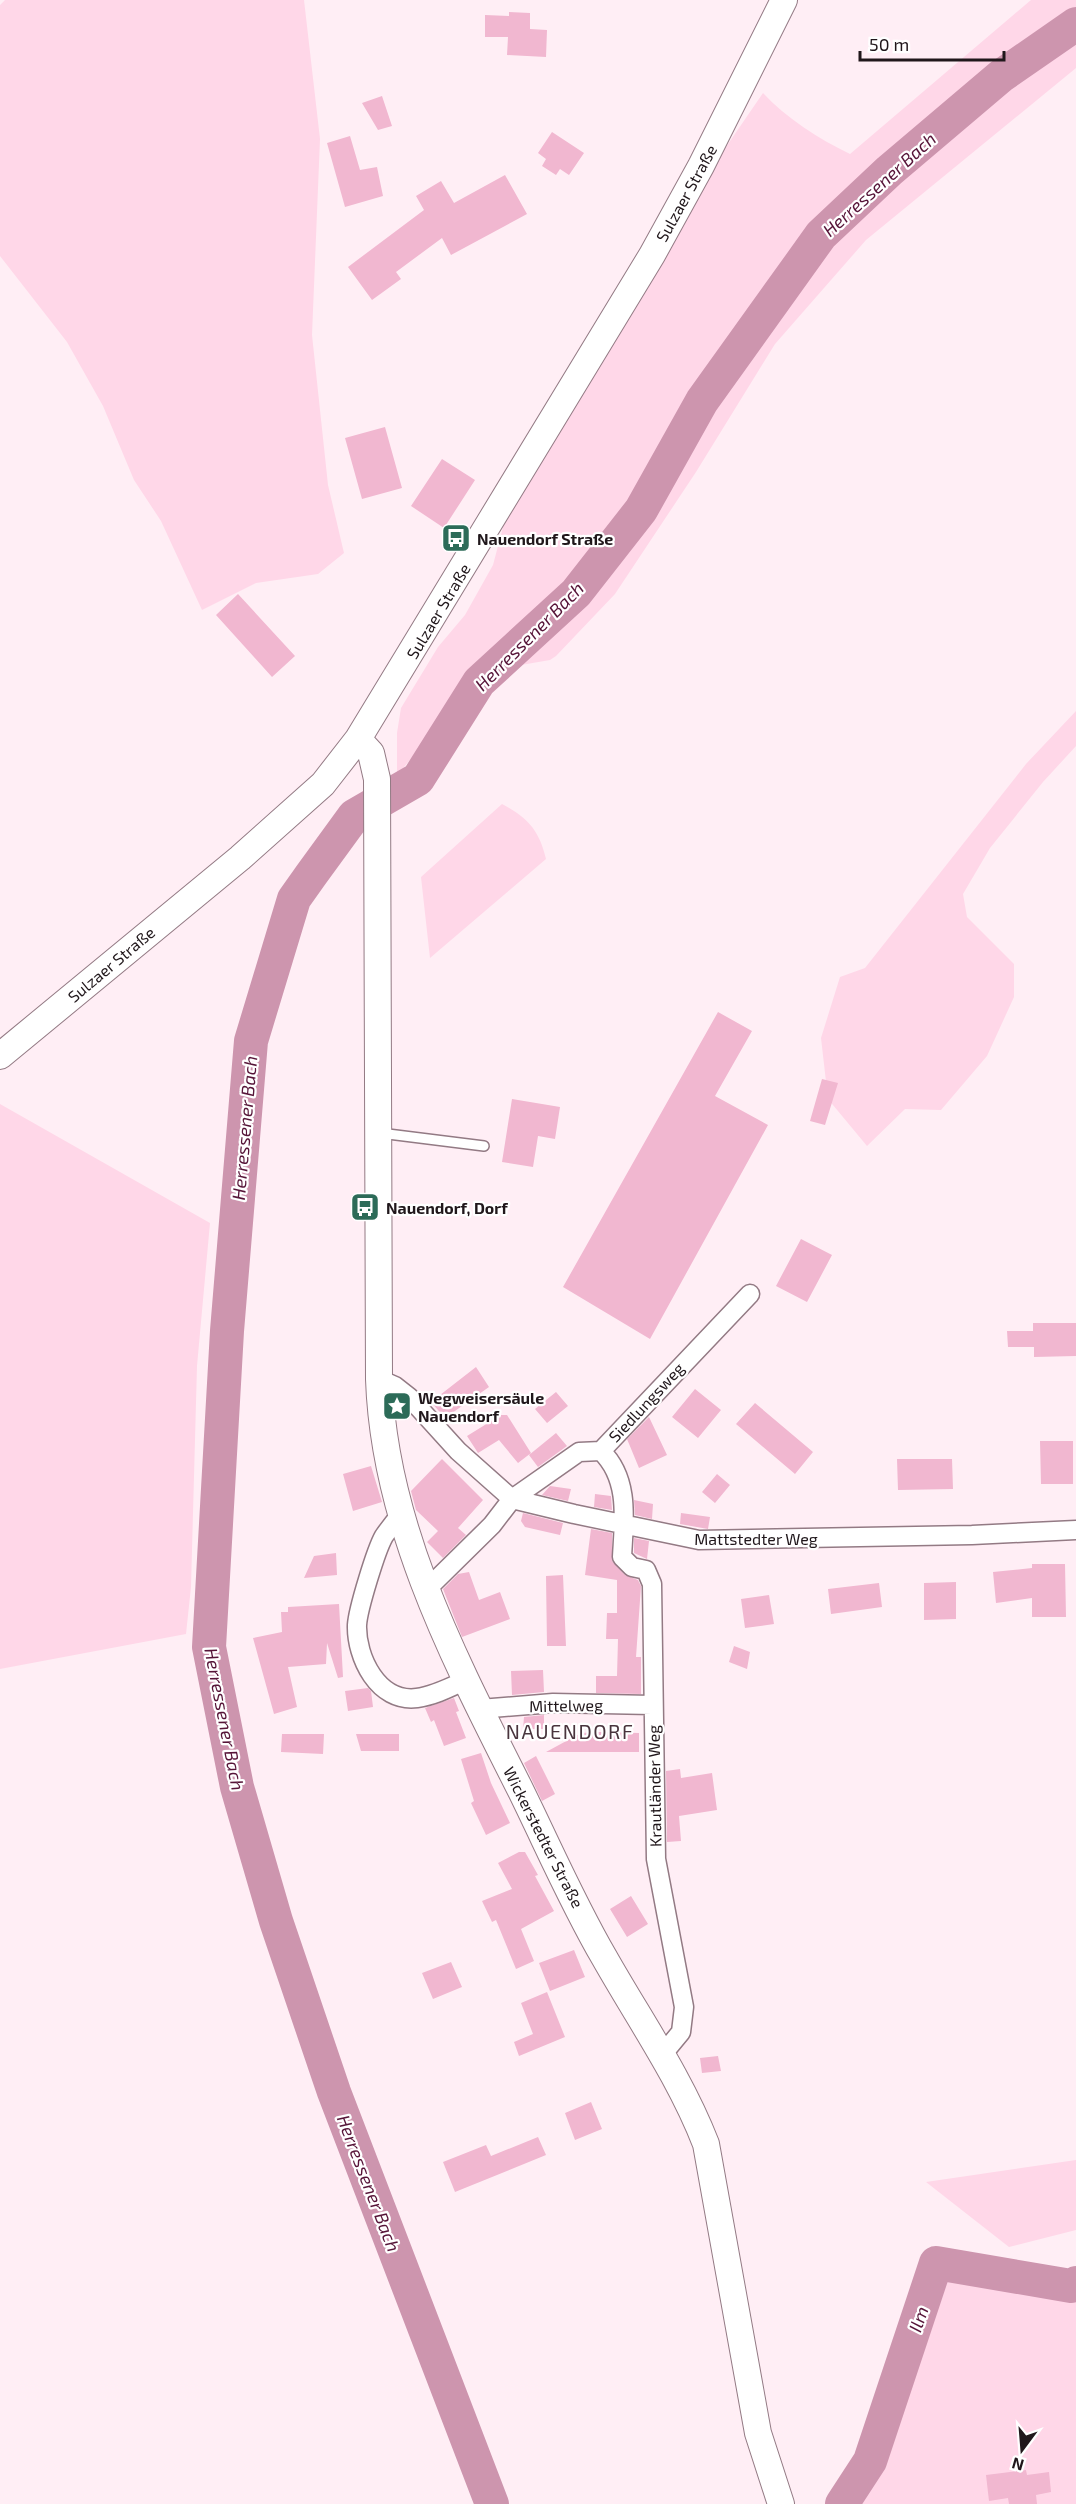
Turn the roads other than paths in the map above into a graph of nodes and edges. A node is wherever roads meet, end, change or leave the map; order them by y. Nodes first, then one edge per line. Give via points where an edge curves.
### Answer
1 (784, 0) edge
2 (358, 739) junction
3 (0, 1056) edge
4 (380, 1133) junction
5 (484, 1146) dead end
6 (750, 1294) dead end
7 (379, 1379) junction
8 (601, 1451) junction
9 (512, 1499) junction
10 (400, 1514) junction
11 (624, 1525) junction
12 (1076, 1530) edge
13 (427, 1588) junction
14 (464, 1681) junction
15 (652, 1705) junction
16 (480, 1709) junction
17 (662, 2055) junction
18 (781, 2504) edge

1 - 2 street, Sulzaer Straße via 652,255
2 - 3 street, Sulzaer Straße via 323,784
2 - 4 street, Wickerstedter Straße via 371,753 377,779
4 - 5 lane
4 - 7 street, Wickerstedter Straße
6 - 8 street, Siedlungsweg
7 - 9 street, Mattstedter Weg via 409,1397 458,1451
7 - 10 street, Wickerstedter Straße via 384,1443
8 - 9 street, Siedlungsweg via 579,1452
8 - 11 street via 614,1464 623,1494
9 - 11 street, Mattstedter Weg
9 - 13 street, Siedlungsweg via 492,1525
10 - 13 street, Wickerstedter Straße
10 - 14 street via 382,1538 357,1624 366,1667 379,1684 399,1697 415,1698
11 - 12 street, Mattstedter Weg via 699,1540
11 - 15 street, Krautländer Weg via 622,1557 632,1567 646,1570 652,1584
13 - 14 street, Wickerstedter Straße
14 - 16 street, Wickerstedter Straße
15 - 16 street, Mittelweg via 553,1703
15 - 17 street, Krautländer Weg via 656,1859 684,2007 681,2032
16 - 17 street, Wickerstedter Straße via 603,1955
17 - 18 street, Wickerstedter Straße via 692,2107 706,2144 758,2433

